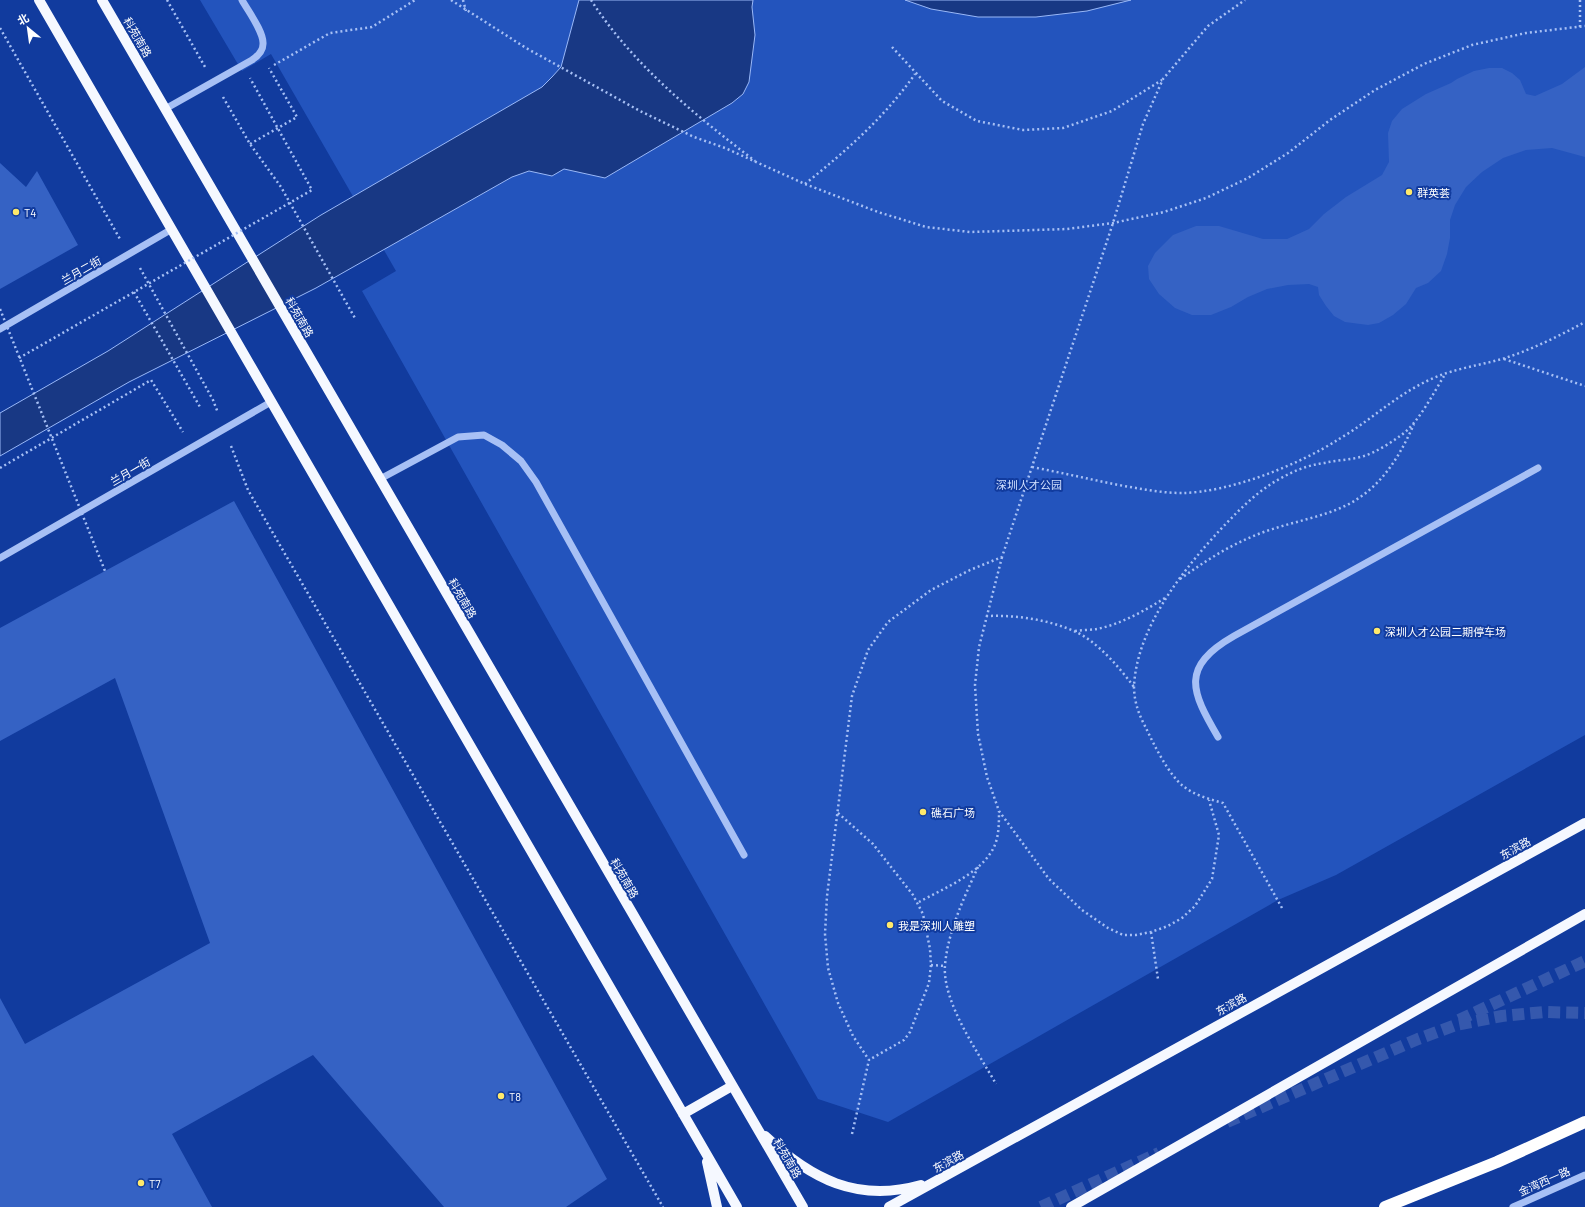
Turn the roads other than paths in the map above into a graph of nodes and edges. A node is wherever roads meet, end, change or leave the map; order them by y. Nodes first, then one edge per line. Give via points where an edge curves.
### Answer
1 (39, 0) edge
2 (102, 0) edge
3 (242, 0) edge
4 (165, 109) junction
5 (172, 230) junction
6 (0, 329) edge
7 (271, 402) junction
8 (1538, 468) dead end
9 (380, 479) junction
10 (0, 558) edge
11 (1218, 738) dead end
12 (1585, 823) edge
13 (744, 855) dead end
14 (1585, 914) edge
15 (732, 1086) junction
16 (683, 1114) junction
17 (1585, 1122) edge
18 (756, 1128) junction
19 (705, 1152) junction
20 (1585, 1175) edge
21 (939, 1180) junction
22 (717, 1207) edge
23 (737, 1207) edge
24 (803, 1207) edge
25 (889, 1207) edge
26 (1072, 1207) edge
27 (1385, 1207) edge
28 (1512, 1207) edge

1 - 5 main road
2 - 4 main road, 科苑南路
3 - 4 street via 262,38 262,49 258,55
4 - 9 main road, 科苑南路
5 - 6 street, 兰月二街
5 - 7 main road
7 - 10 street, 兰月一街
7 - 16 main road
8 - 11 street via 1212,650 1202,660 1195,686 1202,709
9 - 13 street via 458,437 484,435 502,445 521,461 536,482
9 - 15 main road, 科苑南路
12 - 21 main road, 东滨路
14 - 26 main road
15 - 16 main road
15 - 18 main road, 科苑南路
16 - 19 main road
17 - 27 highway via 1498,1162
18 - 21 main road via 783,1153 812,1173 841,1186 872,1192 903,1190
18 - 24 main road, 科苑南路
19 - 22 main road
19 - 23 main road
20 - 28 street, 金湾西一路
21 - 25 main road, 东滨路

